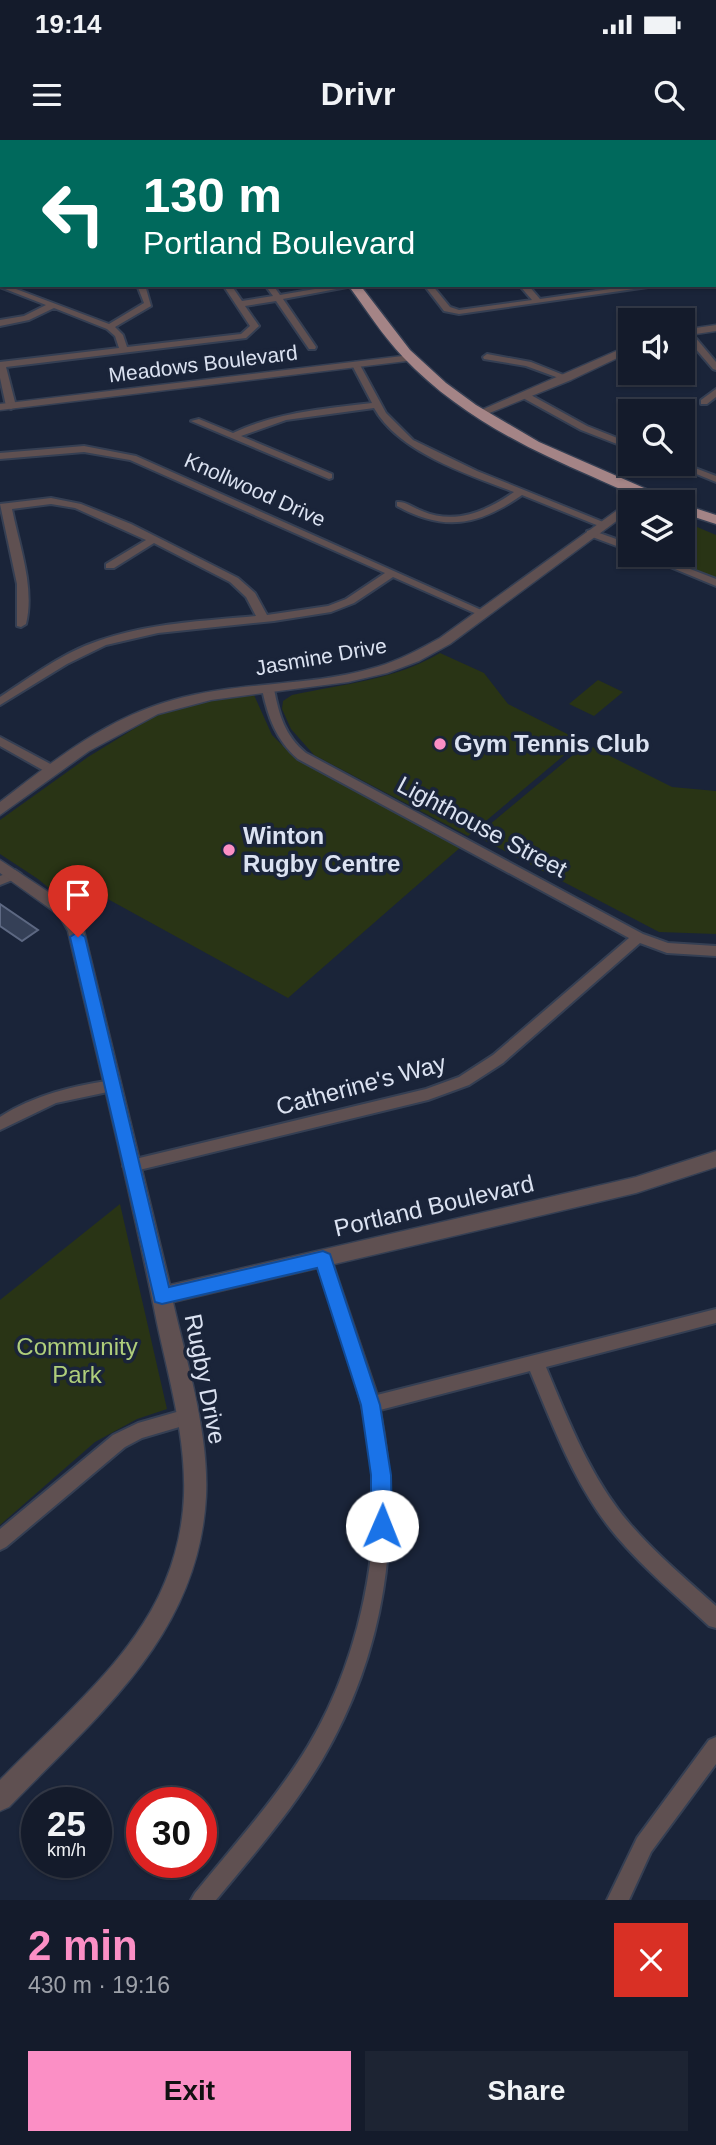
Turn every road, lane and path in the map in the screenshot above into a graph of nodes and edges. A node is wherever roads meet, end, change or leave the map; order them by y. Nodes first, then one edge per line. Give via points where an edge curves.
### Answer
1 (7, 287) edge
2 (142, 287) edge
3 (229, 287) edge
4 (270, 287) edge
5 (342, 287) edge
6 (356, 287) edge
7 (430, 287) edge
8 (525, 287) edge
9 (643, 287) edge
10 (278, 298) junction
11 (539, 302) junction
12 (242, 304) junction
13 (51, 306) junction
14 (0, 323) edge
15 (110, 327) junction
16 (716, 328) edge
17 (695, 331) edge
18 (695, 344) edge
19 (312, 347) dead end
20 (124, 351) junction
21 (618, 354) edge
22 (487, 356) dead end
23 (411, 358) junction
24 (0, 365) edge
25 (356, 365) junction
26 (716, 367) edge
27 (567, 378) junction
28 (716, 392) edge
29 (526, 396) junction
30 (704, 402) dead end
31 (377, 405) junction
32 (5, 407) edge
33 (478, 414) junction
34 (196, 421) dead end
35 (234, 436) junction
36 (618, 441) edge
37 (0, 456) edge
38 (695, 471) edge
39 (329, 476) dead end
40 (716, 479) edge
41 (618, 491) edge
42 (520, 492) junction
43 (400, 504) dead end
44 (3, 506) edge
45 (618, 513) edge
46 (695, 513) edge
47 (716, 520) edge
48 (597, 528) junction
49 (154, 539) junction
50 (618, 541) edge
51 (110, 566) dead end
52 (676, 567) edge
53 (392, 573) junction
54 (716, 583) edge
55 (483, 613) junction
56 (263, 619) junction
57 (21, 624) dead end
58 (268, 689) junction
59 (0, 702) edge
60 (0, 741) edge
61 (52, 770) junction
62 (0, 810) edge
63 (5, 873) edge
64 (638, 937) junction
65 (716, 951) edge
66 (112, 1086) junction
67 (0, 1124) edge
68 (716, 1158) edge
69 (131, 1166) junction
70 (323, 1259) junction
71 (162, 1296) junction
72 (716, 1316) edge
73 (535, 1362) junction
74 (370, 1405) junction
75 (187, 1417) junction
76 (0, 1541) edge
77 (716, 1619) edge
78 (716, 1747) edge
79 (0, 1798) edge
80 (202, 1900) edge
81 (618, 1900) edge

1 - 13 street
2 - 15 street via 148,304
3 - 12 street
4 - 10 street
5 - 10 street
6 - 23 highway
7 - 11 street via 453,311
8 - 11 street
9 - 11 street
10 - 12 street
10 - 19 street
12 - 20 street via 255,326 243,336
13 - 14 street
13 - 15 street
15 - 20 street via 119,335
16 - 17 street
18 - 26 street
20 - 24 street
21 - 27 street
22 - 27 street via 518,360
23 - 25 street, Meadows Boulevard
23 - 33 highway
24 - 32 street
25 - 31 street
25 - 32 street, Meadows Boulevard
27 - 29 street
28 - 30 street
29 - 33 street
29 - 36 street
31 - 35 street via 281,418
31 - 42 street via 397,432 419,448
33 - 41 highway
34 - 35 street
35 - 39 street
37 - 53 street, Knollwood Drive via 76,449 123,455
38 - 40 street
42 - 43 street via 496,510 463,520 431,517
42 - 48 street
44 - 49 street via 69,503
44 - 57 street via 24,600
45 - 48 street, Jasmine Drive
46 - 47 highway
48 - 50 street
48 - 55 street, Jasmine Drive
49 - 51 street
49 - 56 street via 234,580 251,595
52 - 54 street
53 - 55 street, Knollwood Drive
53 - 56 street via 338,607
55 - 58 street, Jasmine Drive via 433,648 393,667 352,678
56 - 59 street via 152,631 101,643
58 - 61 street, Jasmine Drive via 161,708 124,724
58 - 64 street, Lighthouse Street via 277,729 302,756
60 - 61 street
61 - 62 street, Jasmine Drive
63 - 66 street, Rugby Drive via 62,908 72,920
64 - 65 street, Lighthouse Street via 667,948
64 - 69 street, Catherine's Way via 498,1059 454,1086
66 - 67 street via 51,1097
66 - 69 street, Rugby Drive
68 - 70 street, Portland Boulevard via 636,1185
69 - 71 street, Rugby Drive
70 - 71 street, Portland Boulevard
70 - 74 street
71 - 75 street, Rugby Drive
72 - 73 street
73 - 74 street
73 - 77 street via 568,1438 608,1511 631,1540
74 - 80 street via 381,1475 381,1545 360,1654 344,1697 309,1761
75 - 76 street via 119,1441
75 - 79 street, Rugby Drive via 195,1481 192,1520 168,1605 125,1669
78 - 81 street via 644,1845

